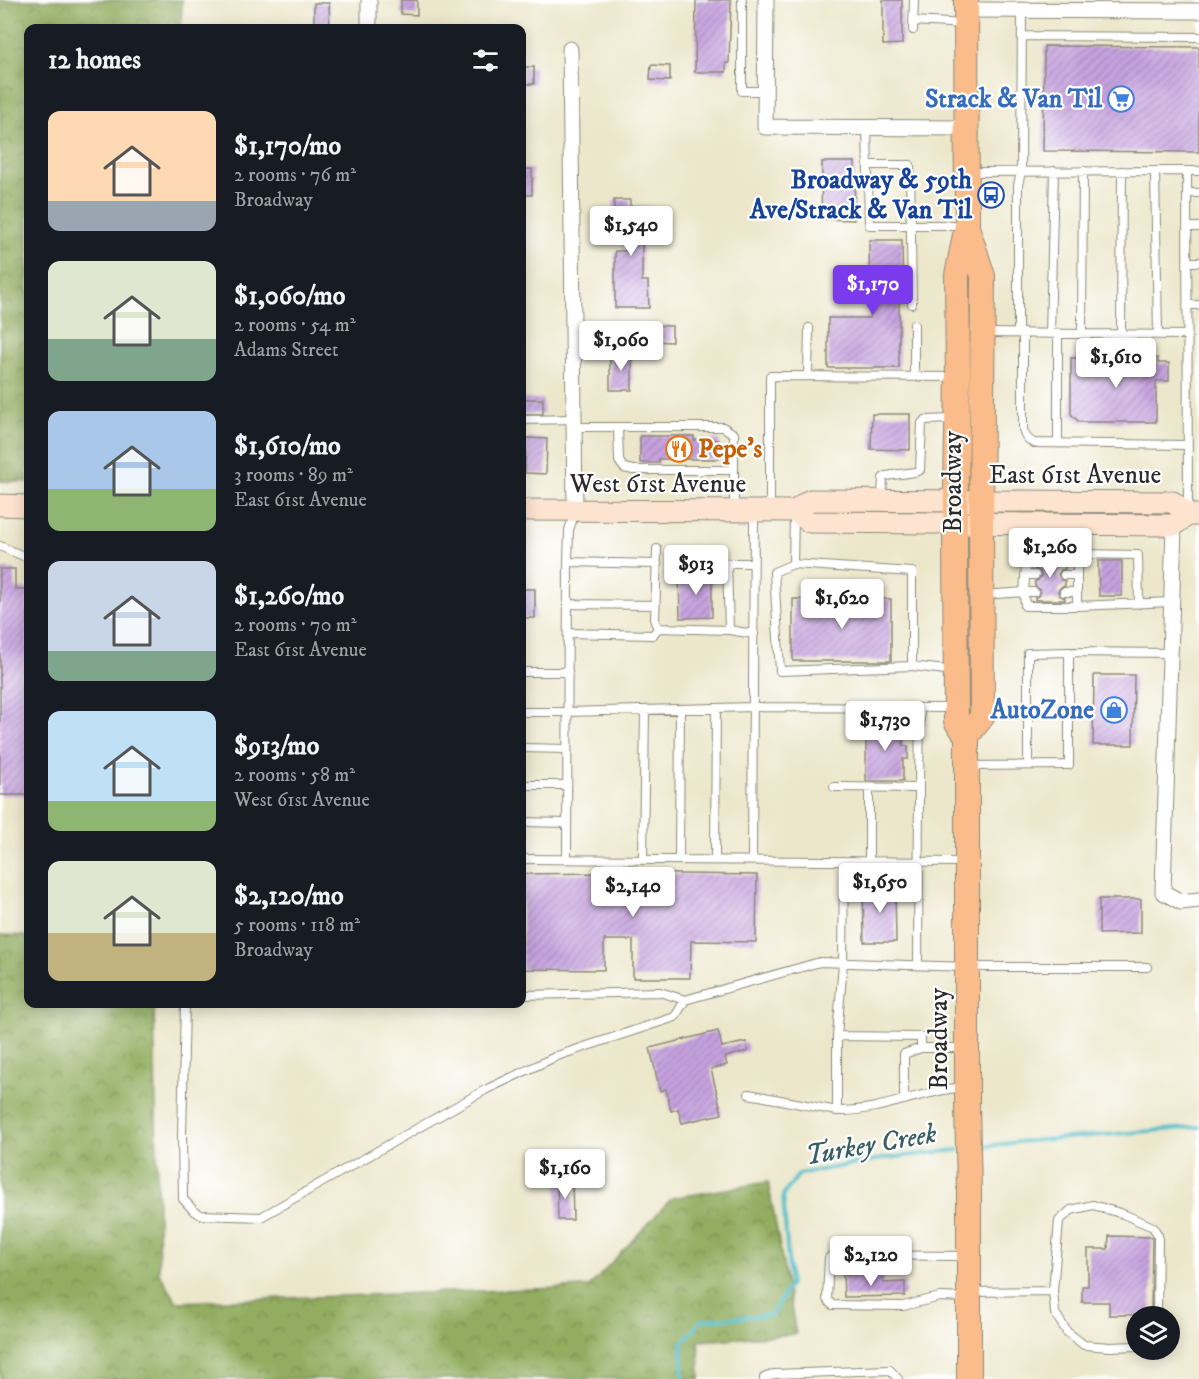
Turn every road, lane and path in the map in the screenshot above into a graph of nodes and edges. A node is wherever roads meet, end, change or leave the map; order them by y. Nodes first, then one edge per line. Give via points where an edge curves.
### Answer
1 (369, 0) edge
2 (742, 0) edge
3 (766, 0) edge
4 (914, 0) edge
5 (1022, 10) junction
6 (966, 11) edge
7 (1199, 11) edge
8 (369, 24) edge
9 (1022, 36) junction
10 (1199, 37) edge
11 (570, 49) dead end
12 (766, 91) junction
13 (867, 128) junction
14 (966, 128) junction
15 (868, 165) junction
16 (1054, 171) junction
17 (1083, 171) junction
18 (1122, 171) junction
19 (1155, 171) junction
20 (1187, 171) junction
21 (1199, 171) edge
22 (966, 172) junction
23 (1021, 172) junction
24 (1187, 193) junction
25 (1199, 193) edge
26 (911, 225) junction
27 (966, 225) junction
28 (1187, 227) junction
29 (1199, 227) edge
30 (1187, 262) junction
31 (1199, 262) edge
32 (912, 304) dead end
33 (1187, 305) junction
34 (1199, 305) edge
35 (914, 324) dead end
36 (809, 328) dead end
37 (982, 333) junction
38 (1021, 333) junction
39 (1054, 334) junction
40 (1082, 334) junction
41 (1121, 334) junction
42 (1158, 334) junction
43 (1187, 335) junction
44 (808, 376) junction
45 (914, 376) junction
46 (958, 377) junction
47 (526, 420) edge
48 (957, 420) junction
49 (575, 423) junction
50 (618, 427) junction
51 (1058, 443) junction
52 (1188, 445) junction
53 (734, 470) junction
54 (882, 500) junction
55 (0, 505) edge
56 (24, 506) edge
57 (526, 510) edge
58 (575, 510) junction
59 (753, 511) junction
60 (795, 511) junction
61 (956, 512) junction
62 (981, 513) junction
63 (1187, 518) edge
64 (1077, 525) junction
65 (0, 546) edge
66 (657, 549) dead end
67 (1077, 553) junction
68 (24, 556) edge
69 (568, 562) junction
70 (754, 563) junction
71 (657, 564) junction
72 (793, 564) junction
73 (1064, 574) dead end
74 (1077, 574) junction
75 (1025, 575) junction
76 (1035, 575) dead end
77 (1024, 592) junction
78 (1034, 592) dead end
79 (1064, 592) dead end
80 (1077, 592) junction
81 (981, 596) junction
82 (1172, 602) junction
83 (568, 604) junction
84 (1139, 604) junction
85 (655, 605) junction
86 (1077, 606) junction
87 (658, 628) junction
88 (729, 630) junction
89 (568, 633) junction
90 (754, 634) junction
91 (1069, 652) junction
92 (1170, 653) junction
93 (912, 666) junction
94 (956, 671) junction
95 (526, 672) edge
96 (567, 672) junction
97 (753, 707) junction
98 (717, 708) junction
99 (920, 708) junction
100 (956, 708) junction
101 (680, 709) junction
102 (645, 710) junction
103 (526, 712) edge
104 (567, 712) junction
105 (967, 736) junction
106 (526, 748) edge
107 (567, 749) junction
108 (1028, 765) junction
109 (967, 766) junction
110 (526, 785) edge
111 (567, 785) junction
112 (834, 787) dead end
113 (869, 788) junction
114 (919, 788) junction
115 (526, 822) edge
116 (567, 823) junction
117 (526, 859) edge
118 (567, 859) junction
119 (643, 860) junction
120 (679, 860) junction
121 (715, 860) junction
122 (752, 860) junction
123 (844, 861) junction
124 (869, 861) junction
125 (919, 861) junction
126 (967, 862) junction
127 (1199, 900) edge
128 (843, 963) junction
129 (918, 965) junction
130 (967, 967) junction
131 (1147, 967) dead end
132 (526, 995) edge
133 (685, 1000) junction
134 (185, 1008) edge
135 (837, 1036) junction
136 (921, 1048) junction
137 (967, 1048) junction
138 (749, 1094) dead end
139 (967, 1096) junction
140 (904, 1100) junction
141 (837, 1111) junction
142 (969, 1256) junction
143 (1053, 1291) junction
144 (969, 1295) junction
145 (1157, 1306) edge
146 (1126, 1346) edge
147 (764, 1379) edge
148 (898, 1379) edge
149 (969, 1379) edge

1 - 8 street
2 - 12 lane via 742,91
3 - 12 street
4 - 6 lane via 913,26
5 - 6 street
5 - 7 street
5 - 9 lane
6 - 14 main road, Broadway
9 - 10 lane
9 - 23 lane
11 - 49 street
12 - 13 street via 765,127
13 - 14 street
13 - 15 lane
14 - 22 main road, Broadway
15 - 26 lane via 869,225
15 - 26 lane via 910,165
16 - 17 lane
16 - 23 lane
16 - 39 lane
17 - 18 lane
17 - 40 lane
18 - 19 lane
18 - 41 lane
19 - 20 lane
19 - 42 lane
20 - 21 lane
20 - 24 lane
22 - 23 lane
22 - 27 main road, Broadway
23 - 38 lane
24 - 25 lane
24 - 28 lane
26 - 27 lane
26 - 32 lane
27 - 37 main road, Broadway via 983,276
27 - 46 main road, Broadway via 957,275
28 - 29 lane
28 - 30 lane
30 - 31 lane
30 - 33 lane
33 - 34 lane
33 - 43 lane
35 - 45 lane
36 - 44 lane
37 - 38 lane
37 - 62 main road, Broadway
38 - 39 lane
38 - 51 lane via 1024,434 1034,442
39 - 40 lane
39 - 51 lane
40 - 41 lane
41 - 42 lane
42 - 43 lane
43 - 52 lane
44 - 45 lane
44 - 59 lane via 770,376
45 - 46 lane
46 - 48 main road, Broadway
47 - 49 lane
48 - 54 lane via 931,419 922,423 920,470 883,478
48 - 61 main road, Broadway
49 - 50 lane
49 - 58 street
50 - 53 lane via 619,461 624,468
50 - 53 lane via 723,427 734,434
51 - 52 lane
52 - 63 lane
53 - 59 lane
54 - 60 main road, West 61st Avenue via 810,500
54 - 61 main road, West 61st Avenue
55 - 56 main road
57 - 58 main road, West 61st Avenue
58 - 59 main road, West 61st Avenue
58 - 69 lane via 569,530
59 - 60 main road, West 61st Avenue
59 - 70 lane
60 - 61 main road, West 61st Avenue via 809,522
60 - 72 lane
61 - 62 main road, West 61st Avenue
61 - 94 main road, Broadway
62 - 63 main road, East 61st Avenue via 1173,502
62 - 64 main road, East 61st Avenue
62 - 81 main road, Broadway
63 - 64 main road, East 61st Avenue
63 - 82 street
64 - 67 lane
65 - 68 lane
66 - 71 lane
67 - 74 lane
67 - 75 lane via 1027,553
67 - 84 lane via 1138,555
69 - 71 lane
69 - 83 lane
70 - 88 lane via 727,563
70 - 90 lane
71 - 85 lane
72 - 93 lane via 912,572
72 - 93 lane via 774,572 780,670
73 - 74 lane
74 - 80 lane
75 - 76 lane
75 - 77 lane
77 - 78 lane
77 - 81 lane
77 - 86 lane via 1025,606
79 - 80 lane
80 - 86 lane
81 - 105 main road, Broadway via 982,717
82 - 84 lane
82 - 92 street
83 - 85 lane
83 - 89 lane
84 - 86 lane
85 - 87 lane via 654,622
87 - 88 lane
87 - 89 lane via 653,635
88 - 90 lane
89 - 96 lane
90 - 97 lane
91 - 92 lane
91 - 108 lane via 1029,653
91 - 108 lane via 1069,765
92 - 127 street via 1163,892 1181,902
93 - 94 lane
94 - 100 main road, Broadway
95 - 96 lane
96 - 104 lane
97 - 98 lane
97 - 99 lane
97 - 122 lane
98 - 101 lane
98 - 121 lane
99 - 100 lane
99 - 114 lane
100 - 105 main road, Broadway via 956,721
101 - 102 lane
101 - 120 lane
102 - 104 lane
102 - 119 lane
103 - 104 lane
104 - 107 lane
105 - 109 main road, Broadway
106 - 107 lane
107 - 111 lane
108 - 109 lane
109 - 126 main road, Broadway
110 - 111 lane
111 - 116 lane
112 - 113 lane
113 - 114 lane
113 - 124 lane
114 - 125 lane
115 - 116 lane
116 - 118 lane
117 - 118 lane
118 - 119 lane
119 - 120 lane
120 - 121 lane
121 - 122 lane
122 - 123 lane
123 - 124 lane
123 - 128 lane
124 - 125 lane
125 - 126 lane
125 - 129 lane
126 - 130 main road, Broadway
128 - 129 lane
128 - 133 lane via 820,962
128 - 135 lane
129 - 130 lane
130 - 131 lane
130 - 137 main road, Broadway
132 - 133 lane via 660,992
133 - 134 lane via 675,1017 557,1056 485,1090 261,1217 201,1215 183,1198
135 - 136 lane via 921,1037
135 - 141 lane
136 - 137 lane
136 - 140 lane via 904,1054
137 - 139 main road, Broadway
138 - 141 lane
139 - 140 lane via 949,1088
139 - 142 main road, Broadway
140 - 141 lane via 864,1110
142 - 144 main road, Broadway
142 - 144 lane via 832,1255 827,1299 832,1305 903,1306
143 - 144 lane
143 - 145 lane via 1059,1221 1071,1210 1093,1205 1153,1227 1158,1235
143 - 146 lane via 1055,1313 1067,1332 1083,1345
144 - 149 main road, Broadway
147 - 148 lane via 774,1374 890,1370

